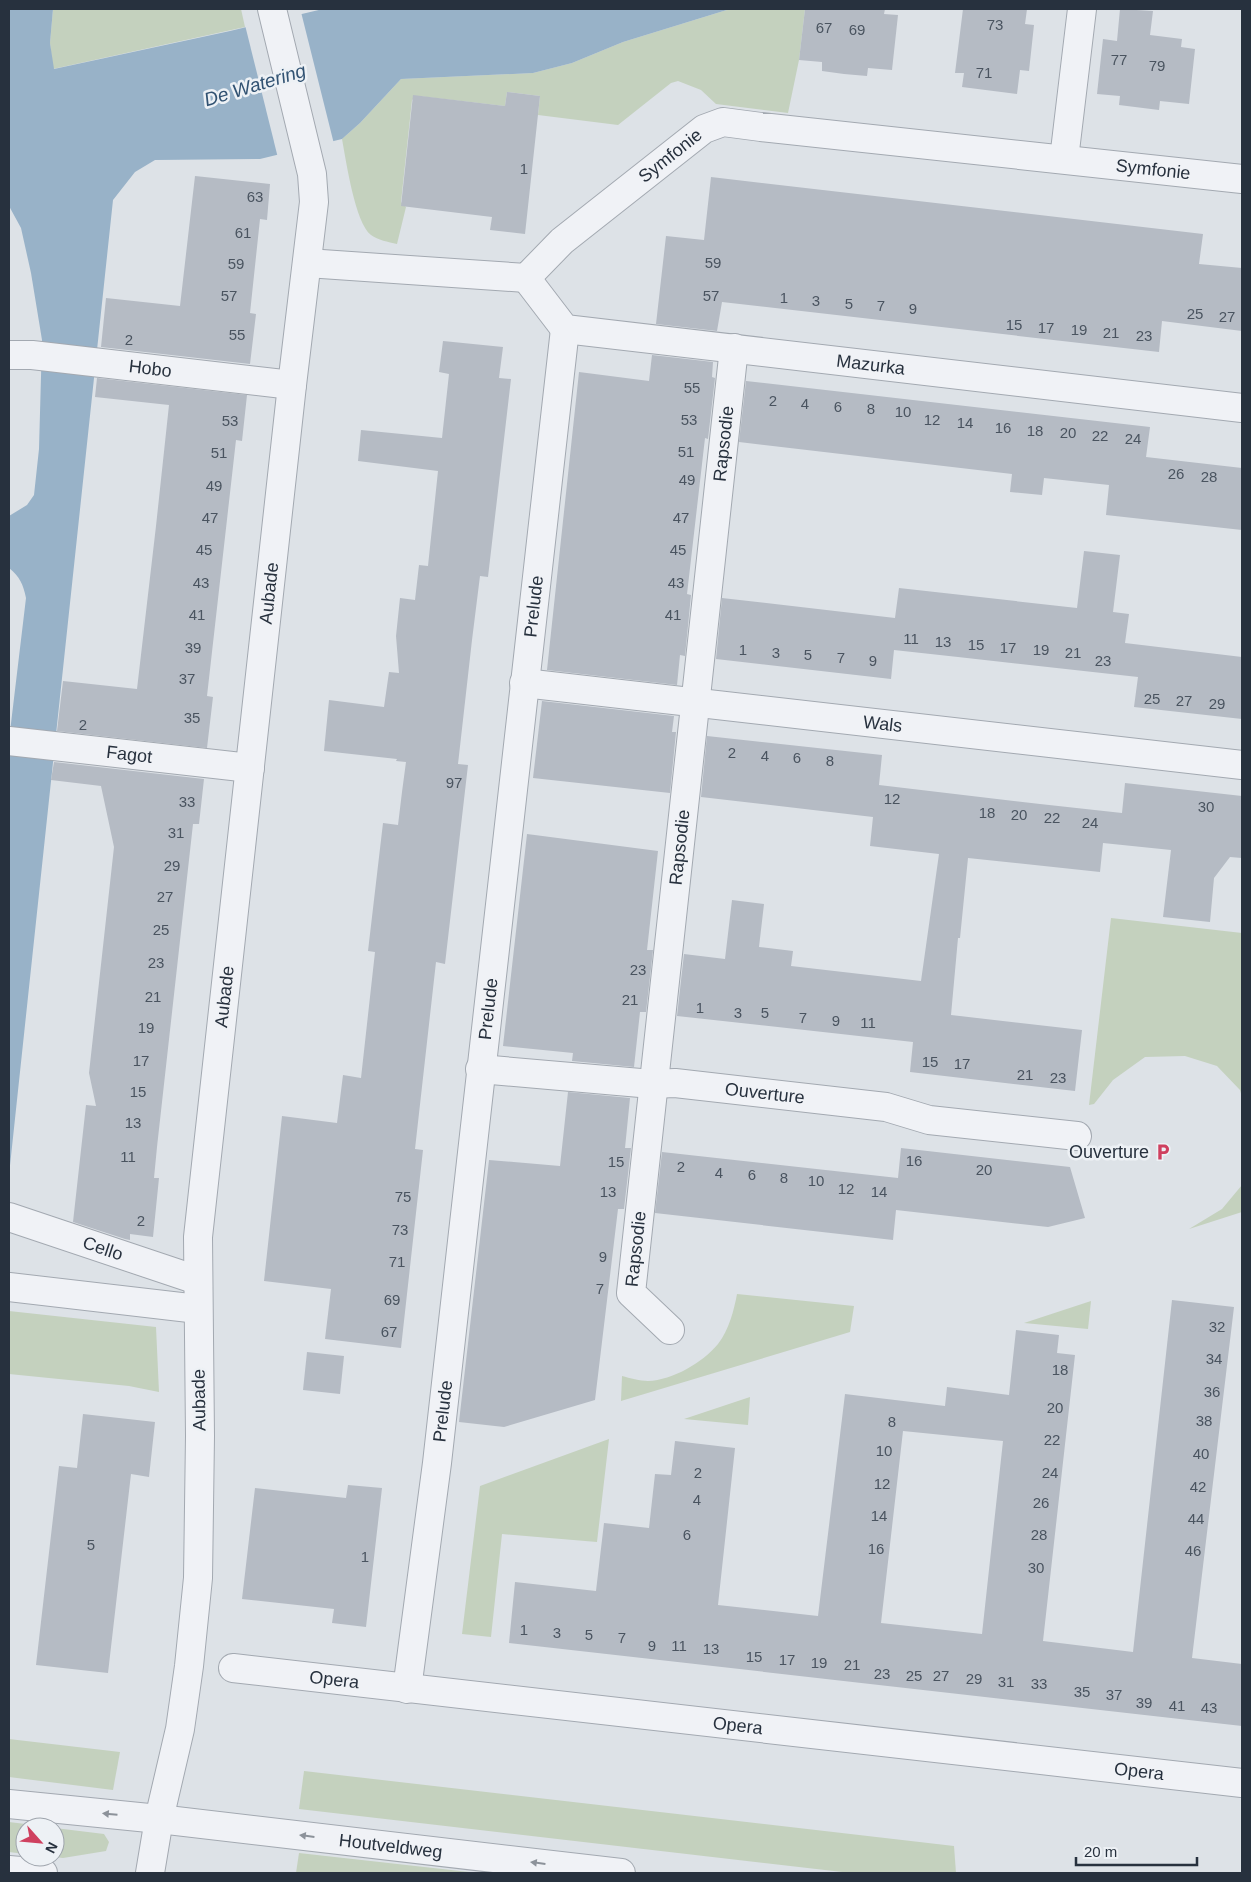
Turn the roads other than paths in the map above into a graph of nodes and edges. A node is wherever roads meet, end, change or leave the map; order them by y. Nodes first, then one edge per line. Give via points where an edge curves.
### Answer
1 (272, 9) edge
2 (1082, 9) edge
3 (1064, 160) junction
4 (1242, 179) edge
5 (308, 263) junction
6 (526, 278) junction
7 (565, 329) junction
8 (734, 348) junction
9 (20, 355) edge
10 (292, 385) junction
11 (1242, 408) edge
12 (524, 683) junction
13 (694, 703) junction
14 (9, 741) edge
15 (1242, 765) edge
16 (250, 768) junction
17 (480, 1069) junction
18 (652, 1084) junction
19 (1077, 1136) dead end
20 (11, 1218) edge
21 (197, 1280) junction
22 (9, 1287) edge
23 (198, 1309) junction
24 (670, 1330) dead end
25 (233, 1668) dead end
26 (407, 1688) junction
27 (1242, 1783) edge
28 (9, 1804) edge
29 (159, 1819) junction
30 (9, 1870) edge
31 (44, 1873) edge
32 (150, 1873) edge
33 (621, 1873) edge

1 - 5 street, Aubade via 311,167 314,202
2 - 3 street
3 - 4 street, Symfonie
3 - 6 street, Symfonie via 723,122 704,129 562,241
5 - 6 street
5 - 10 street, Aubade
6 - 7 street
7 - 8 street, Mazurka
7 - 12 street, Prelude
8 - 11 street, Mazurka
8 - 13 street, Rapsodie
9 - 10 street, Hobo
10 - 16 street, Aubade
12 - 13 street, Wals
12 - 17 street, Prelude
13 - 15 street, Wals
13 - 18 street, Rapsodie
14 - 16 street, Fagot
16 - 21 street, Aubade via 198,1237
17 - 18 street, Ouverture
17 - 26 street, Prelude via 437,1463
18 - 19 street, Ouverture via 675,1083 886,1107 929,1120
18 - 24 street, Rapsodie via 631,1293
20 - 21 street, Cello
21 - 23 street, Aubade
22 - 23 street
23 - 29 street, Aubade via 198,1578 178,1738
25 - 26 street, Opera
26 - 27 street, Opera
29 -> 28 street, Houtveldweg
29 - 32 street
33 -> 29 street, Houtveldweg
30 - 31 street

